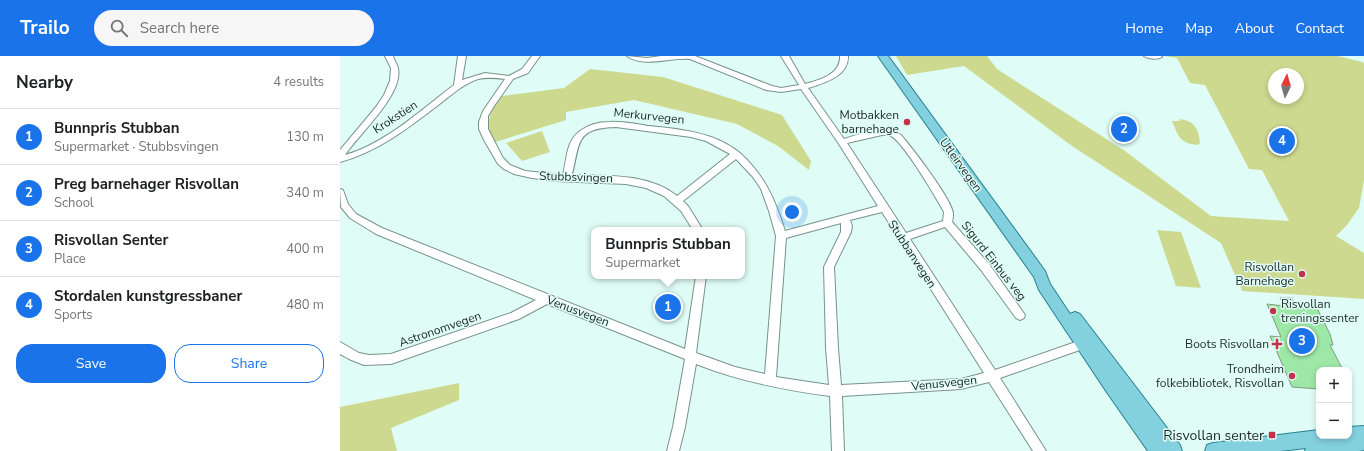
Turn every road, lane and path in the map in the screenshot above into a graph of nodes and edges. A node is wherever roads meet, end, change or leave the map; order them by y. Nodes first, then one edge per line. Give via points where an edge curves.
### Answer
1 (389, 56) edge
2 (462, 56) edge
3 (536, 56) edge
4 (631, 56) edge
5 (677, 56) edge
6 (682, 56) edge
7 (785, 56) edge
8 (844, 56) edge
9 (883, 56) edge
10 (1148, 56) edge
11 (1158, 58) dead end
12 (510, 78) junction
13 (458, 85) junction
14 (803, 86) junction
15 (842, 142) junction
16 (343, 146) edge
17 (736, 154) junction
18 (340, 157) edge
19 (567, 178) junction
20 (340, 192) edge
21 (677, 201) junction
22 (883, 208) junction
23 (845, 218) junction
24 (947, 222) junction
25 (696, 227) edge
26 (781, 236) junction
27 (903, 238) junction
28 (701, 279) edge
29 (546, 299) junction
30 (1020, 315) dead end
31 (1088, 343) junction
32 (340, 347) edge
33 (690, 355) junction
34 (992, 376) junction
35 (770, 381) junction
36 (836, 391) junction
37 (1364, 434) edge
38 (1352, 435) edge
39 (1316, 438) edge
40 (1364, 442) edge
41 (673, 451) edge
42 (838, 451) edge
43 (1040, 451) edge
44 (1158, 451) edge
45 (1174, 451) edge
46 (1213, 451) edge
47 (1313, 451) edge

1 - 16 street via 394,63 395,81 380,106
2 - 13 street
3 - 12 street via 525,71
4 - 5 street via 647,60
6 - 14 street via 691,57 769,88 782,90
7 - 14 street, Stubbanvegen
8 - 14 street via 845,63 840,72
9 - 31 main road, Utleirvegen via 1040,275 1044,286
10 - 11 street
12 - 13 street, Krokstien via 485,75
12 - 19 street, Stubbsvingen via 489,107 483,121 489,143 504,165 522,173 547,178
13 - 18 street, Krokstien via 392,134 355,155
14 - 15 street, Stubbanvegen
15 - 22 street, Stubbanvegen
15 - 24 street, Sigurd Einbus veg via 881,132 899,136 948,212
16 - 18 street
17 - 19 street, Merkurvegen via 699,135 624,125 602,125 586,130 577,138 572,149
17 - 21 street
17 - 26 street, Merkurvegen via 756,175 765,189
19 - 21 street, Stubbsvingen via 634,181 658,189
20 - 29 street, Venusvegen via 344,205 353,216 379,231
21 - 25 street, Stubbsvingen via 688,212
22 - 23 street
22 - 27 street, Stubbanvegen
23 - 26 street
23 - 36 street via 848,226 829,267
24 - 27 street, Sigurd Einbus veg
24 - 30 street, Sigurd Einbus veg via 985,267
26 - 35 street, Merkurvegen
27 - 34 street, Stubbanvegen
28 - 33 street
29 - 32 street, Astronomvegen via 515,316 390,359 355,358
29 - 33 street, Venusvegen
31 - 34 street, Venusvegen
31 - 44 main road, Utleirvegen
31 - 45 main road, Utleirvegen
33 - 35 street, Venusvegen via 735,372
33 - 41 street via 689,375
34 - 36 street, Venusvegen via 962,384
34 - 43 street, Stubbanvegen
35 - 36 street, Venusvegen
36 - 42 street
37 - 38 main road
39 - 46 main road
40 - 47 main road

